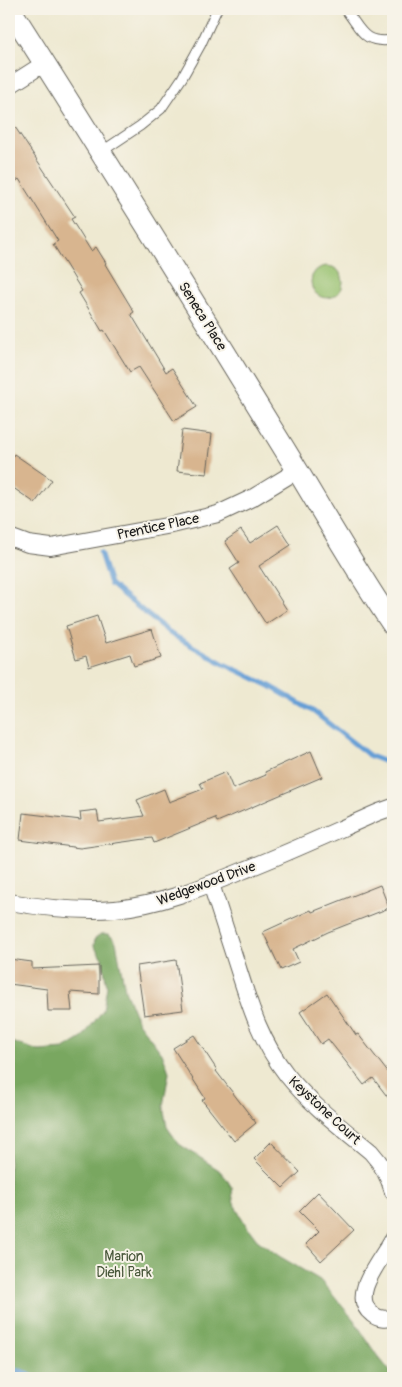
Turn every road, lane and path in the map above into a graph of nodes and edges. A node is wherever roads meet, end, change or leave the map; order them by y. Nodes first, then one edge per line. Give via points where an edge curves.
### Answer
1 (10, 9) edge
2 (217, 9) edge
3 (345, 9) edge
4 (393, 40) edge
5 (45, 63) junction
6 (9, 86) edge
7 (101, 152) junction
8 (298, 470) junction
9 (9, 537) edge
10 (393, 625) edge
11 (393, 807) edge
12 (210, 884) junction
13 (9, 902) edge
14 (393, 1192) edge
15 (393, 1238) edge
16 (393, 1316) edge

1 - 5 street, Seneca Place
2 - 7 lane via 182,78 161,108
3 - 4 lane via 369,39
5 - 6 street
5 - 7 street, Seneca Place
7 - 8 street, Seneca Place
8 - 9 street, Prentice Place via 218,514 172,525 51,547
8 - 10 street, Seneca Place
11 - 12 street, Wedgewood Drive
12 - 13 street, Wedgewood Drive via 150,904 116,909 56,910
12 - 14 street, Keystone Court via 253,1014 267,1045 310,1100 378,1160
15 - 16 street via 366,1283 364,1298 366,1308 377,1317 387,1319

